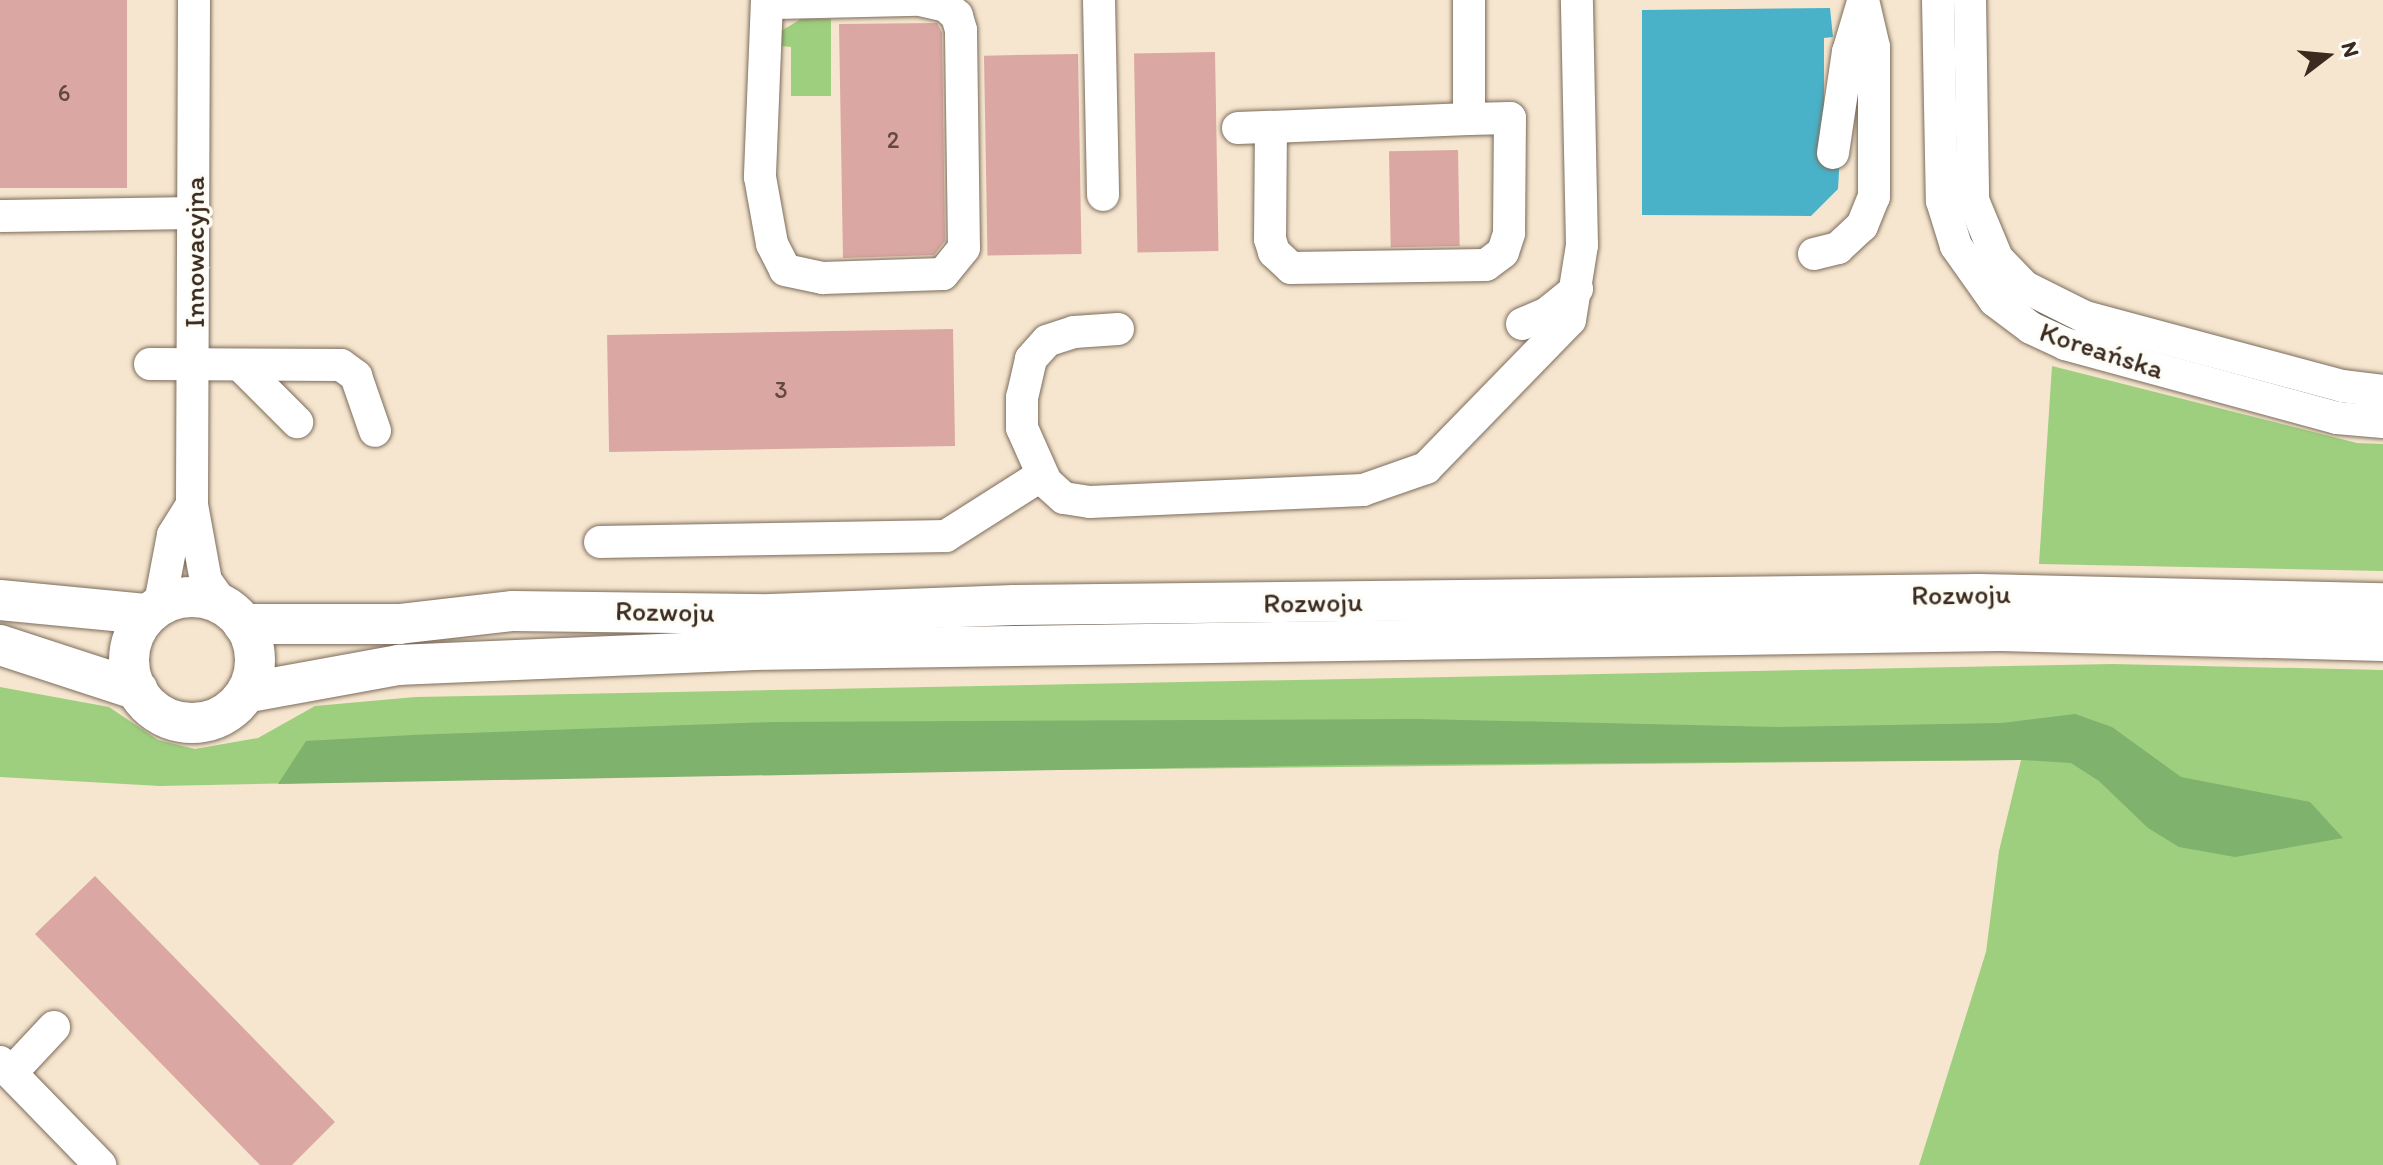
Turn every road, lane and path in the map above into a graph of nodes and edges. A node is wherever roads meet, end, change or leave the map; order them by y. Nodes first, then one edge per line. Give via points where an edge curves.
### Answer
1 (194, 0) edge
2 (914, 0) edge
3 (921, 0) edge
4 (1099, 0) edge
5 (1469, 0) edge
6 (1577, 0) edge
7 (1938, 0) edge
8 (1970, 0) edge
9 (773, 2) edge
10 (1862, 3) edge
11 (1469, 119) junction
12 (1271, 127) junction
13 (1238, 128) dead end
14 (1833, 153) dead end
15 (1103, 195) dead end
16 (194, 213) junction
17 (0, 216) edge
18 (1814, 254) dead end
19 (1577, 289) junction
20 (1522, 324) dead end
21 (1118, 329) dead end
22 (150, 364) dead end
23 (194, 364) junction
24 (240, 365) junction
25 (2383, 391) edge
26 (297, 422) dead end
27 (2383, 422) edge
28 (375, 431) dead end
29 (1042, 475) junction
30 (192, 505) junction
31 (600, 542) dead end
32 (0, 600) edge
33 (2383, 603) edge
34 (153, 609) junction
35 (234, 615) junction
36 (2383, 641) edge
37 (0, 645) edge
38 (138, 690) junction
39 (250, 692) junction
40 (54, 1027) dead end
41 (5, 1067) edge
42 (100, 1165) edge

1 - 16 street, Innowacyjna
2 - 9 street
3 - 9 street via 946,6 957,16 961,30 964,248 943,274 823,278 785,270 772,244 760,177
4 - 15 street
5 - 11 street
6 - 19 street via 1582,245
7 - 27 street, Koreańska via 1942,201 1956,246 1995,301 2031,328 2065,344 2337,418
8 - 25 street, Koreańska via 1968,161 1973,200 1997,258 2025,287 2085,317 2342,386
10 - 14 street via 1848,52
10 - 18 street via 1874,47 1874,197 1862,226 1838,248
11 - 12 street
11 - 12 street via 1510,118 1509,233 1503,252 1486,265 1291,268 1274,252 1270,239
12 - 13 street
16 - 17 street
16 - 23 street, Innowacyjna
19 - 20 street via 1546,314
19 - 29 street via 1570,320 1559,333 1426,468 1392,483 1363,490 1090,502 1064,498
21 - 29 street via 1074,332 1047,341 1031,359 1022,397 1022,428
22 - 23 street
23 - 24 street
23 - 30 street, Innowacyjna
24 - 26 street
24 - 28 street via 341,365 356,376
29 - 31 street via 946,536
30 - 34 street, Innowacyjna via 173,535
30 - 35 street, Innowacyjna via 206,581
32 - 34 main road
33 - 35 main road, Rozwoju via 1978,594 1014,605 771,614 535,610 399,624
34 - 35 main road via 190,596
34 - 38 main road via 128,657
35 - 39 main road via 253,650
36 - 39 main road, Rozwoju via 2001,631 643,653 399,665
37 - 38 main road
38 - 39 main road via 162,714 200,723 225,717
40 - 41 street
41 - 42 street

